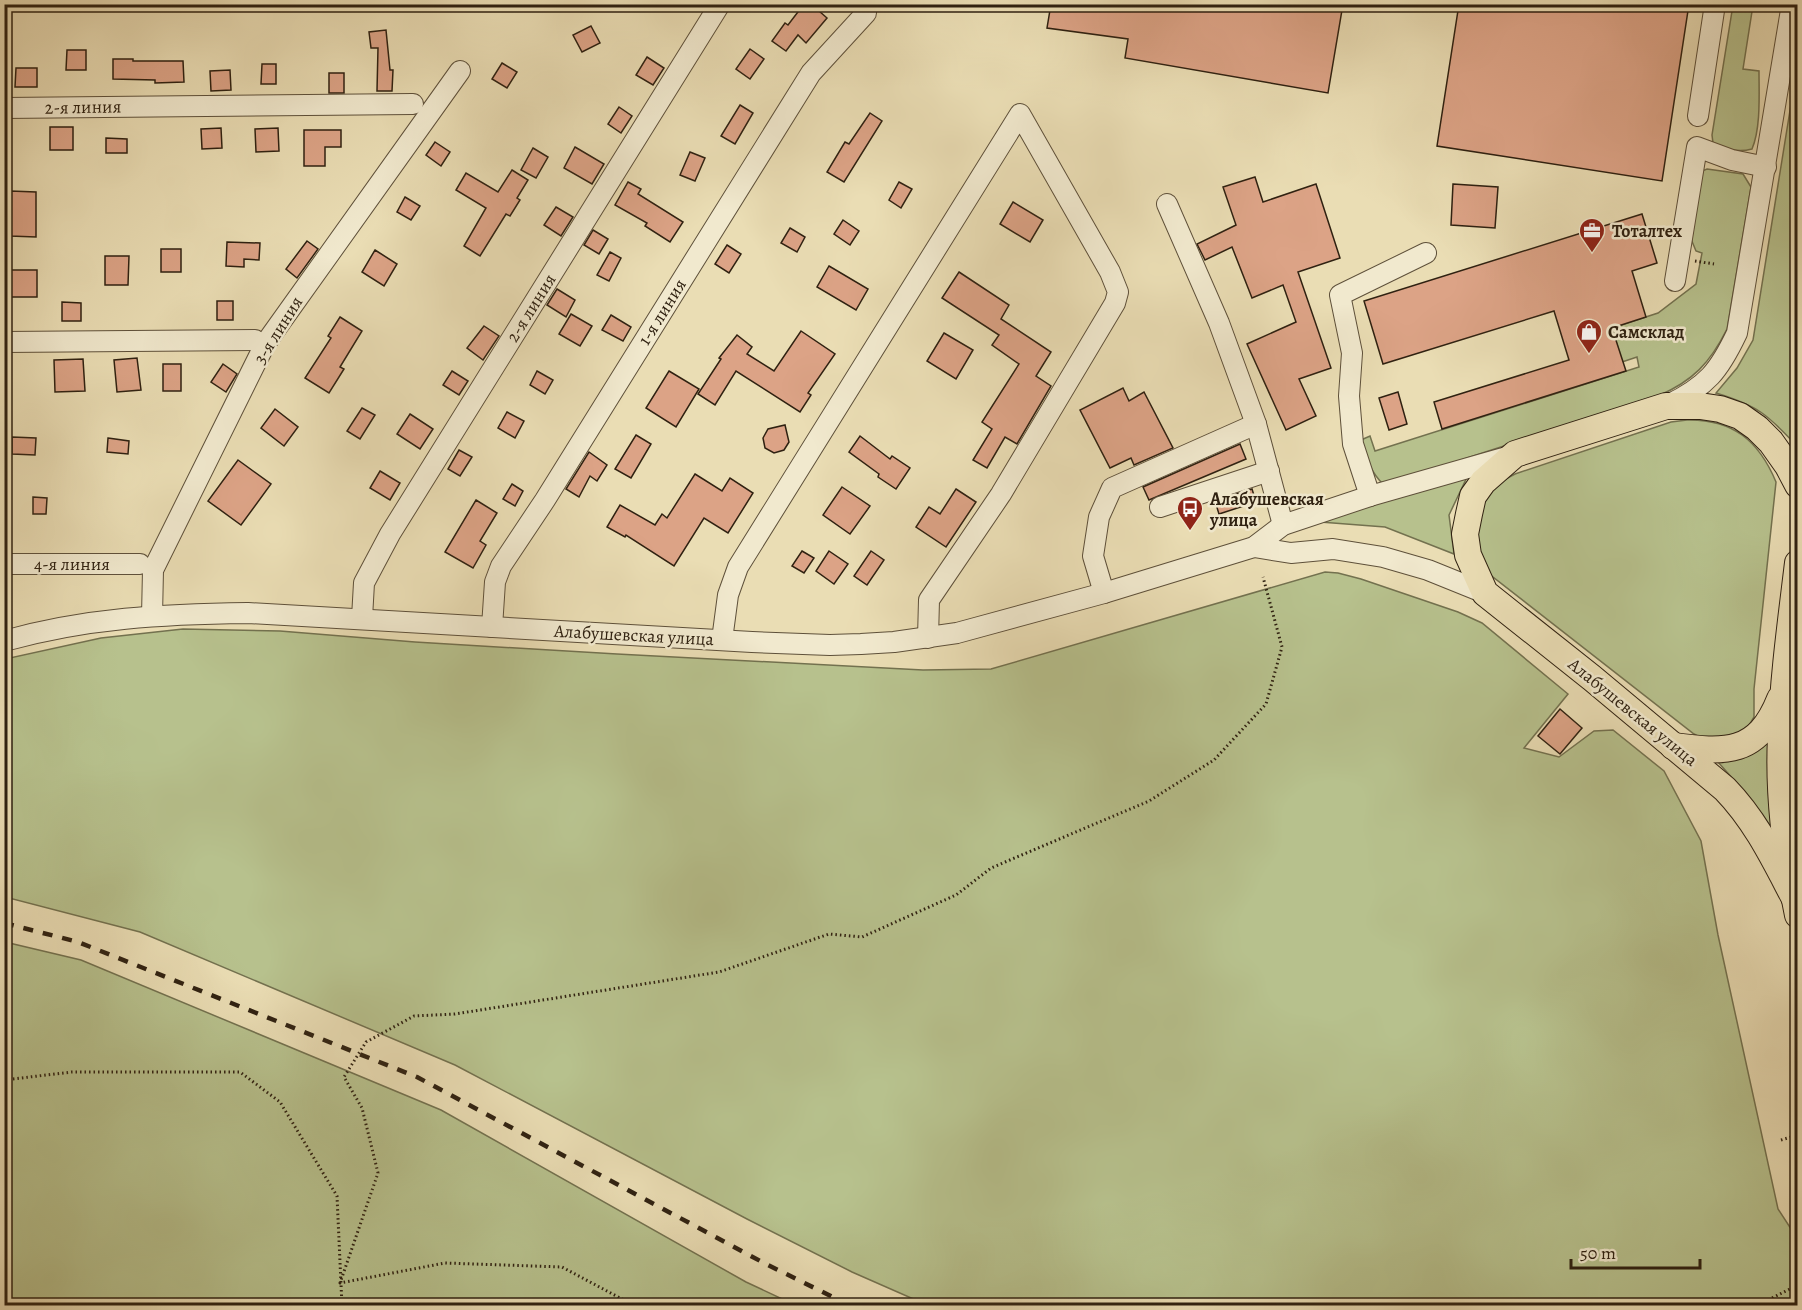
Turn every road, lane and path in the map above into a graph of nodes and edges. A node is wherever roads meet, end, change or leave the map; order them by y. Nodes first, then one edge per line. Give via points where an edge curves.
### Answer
1 (720, 4) edge
2 (1715, 4) edge
3 (1792, 4) edge
4 (866, 13) dead end
5 (460, 70) dead end
6 (413, 104) dead end
7 (4, 108) edge
8 (1698, 116) dead end
9 (1766, 167) junction
10 (1167, 204) dead end
11 (1426, 253) dead end
12 (1675, 281) dead end
13 (255, 340) dead end
14 (4, 342) edge
15 (1666, 406) junction
16 (1256, 424) junction
17 (1515, 454) junction
18 (1269, 471) junction
19 (1797, 485) edge
20 (1370, 496) junction
21 (1160, 507) dead end
22 (1283, 525) junction
23 (1254, 547) junction
24 (1797, 563) edge
25 (4, 564) edge
26 (140, 564) dead end
27 (1263, 577) dead end
28 (1104, 592) junction
29 (1485, 593) junction
30 (152, 615) junction
31 (362, 618) junction
32 (492, 627) junction
33 (927, 638) junction
34 (722, 640) junction
35 (4, 641) edge
36 (1790, 684) edge
37 (1673, 746) junction
38 (1796, 906) edge
39 (4, 1080) edge
40 (1797, 1135) edge
41 (1781, 1140) dead end
42 (340, 1283) junction
43 (1797, 1285) edge
44 (342, 1305) edge
45 (635, 1305) edge
46 (1756, 1305) edge

1 - 31 street, 2-я линия via 390,534 364,584
2 - 8 street
3 - 9 street
4 - 32 street, 1-я линия via 811,73 501,566 495,582
5 - 30 street, 3-я линия via 266,344 153,570
6 - 7 street, 2-я линия
9 - 12 street via 1697,147
9 - 15 street via 1737,333 1707,381
10 - 16 street via 1219,323
11 - 20 street via 1340,295 1352,353 1349,396 1353,444
13 - 14 street, 3-я линия
15 - 17 main road
15 - 19 main road via 1700,406 1740,416 1771,442
16 - 18 street
16 - 28 street via 1112,488 1099,517 1093,556
17 - 20 street, Алабушевская улица
17 - 29 main road via 1483,482 1473,496 1469,514 1465,534 1467,555
18 - 21 street
18 - 22 street
20 - 22 street, Алабушевская улица
22 - 23 street, Алабушевская улица
23 - 28 street, Алабушевская улица
23 - 29 street, Алабушевская улица via 1291,553 1334,549 1383,556
24 - 36 main road
25 - 26 street, 4-я линия
27 - 42 path via 1282,647 1266,704 1214,760 1149,801 991,868 956,895 862,937 829,934 719,972 455,1014 414,1016 366,1042 344,1077 362,1108 378,1173
28 - 33 street, Алабушевская улица
29 - 37 main road, Алабушевская улица
30 - 31 street, Алабушевская улица via 248,612
30 - 35 street, Алабушевская улица via 81,623
31 - 32 street, Алабушевская улица
32 - 34 street, Алабушевская улица
33 - 34 street, Алабушевская улица via 830,645
33 - 34 street via 929,600 1001,494 1116,303 1118,292 1020,114 738,567 728,595
36 - 37 main road via 1762,731 1746,743 1710,751
36 - 38 main road via 1781,739 1781,795
37 - 38 main road, Алабушевская улица via 1740,805 1765,841
39 - 42 path via 72,1072 240,1072 280,1102 337,1196
40 - 41 path
42 - 44 path
42 - 45 path via 445,1263 562,1267
43 - 46 path

